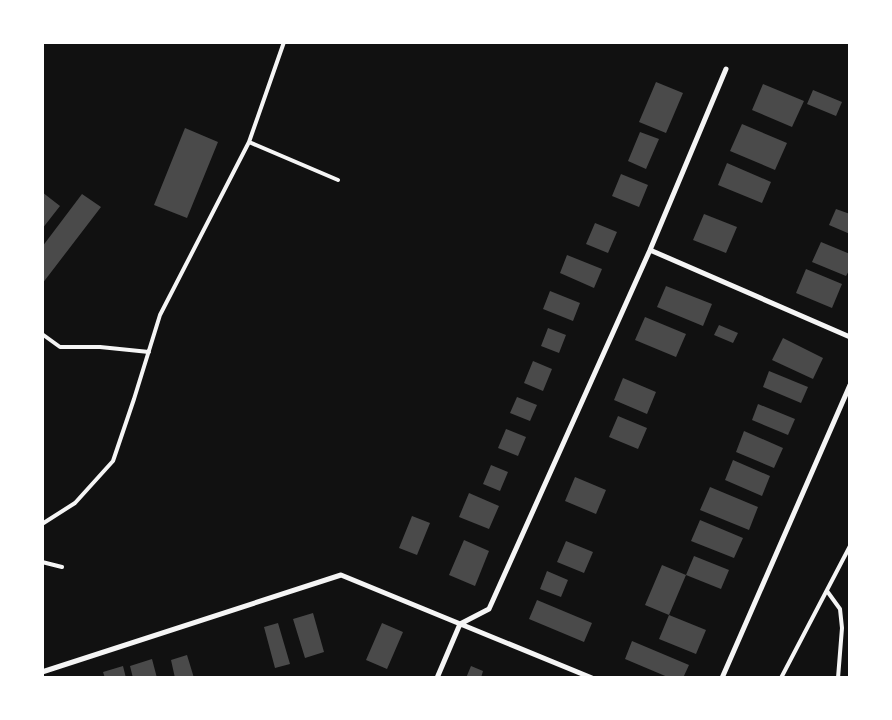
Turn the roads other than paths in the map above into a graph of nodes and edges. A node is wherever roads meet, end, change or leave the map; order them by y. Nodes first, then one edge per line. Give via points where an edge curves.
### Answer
1 (284, 42) edge
2 (726, 70) dead end
3 (249, 142) junction
4 (338, 180) dead end
5 (650, 250) junction
6 (42, 334) edge
7 (850, 336) edge
8 (149, 352) junction
9 (850, 385) edge
10 (42, 524) edge
11 (850, 546) edge
12 (42, 562) edge
13 (62, 567) dead end
14 (827, 592) junction
15 (460, 624) junction
16 (42, 672) edge
17 (437, 678) edge
18 (592, 678) edge
19 (722, 678) edge
20 (781, 678) edge
21 (838, 678) edge

1 - 3 lane
2 - 5 street
3 - 4 lane
3 - 8 lane via 160,315
5 - 7 street
5 - 15 street via 489,609
6 - 8 lane via 60,347
8 - 10 lane via 113,461 76,503
9 - 19 street
11 - 14 lane
12 - 13 lane
14 - 20 lane
14 - 21 lane via 840,609 842,628
15 - 16 street via 341,575
15 - 17 street
15 - 18 street

